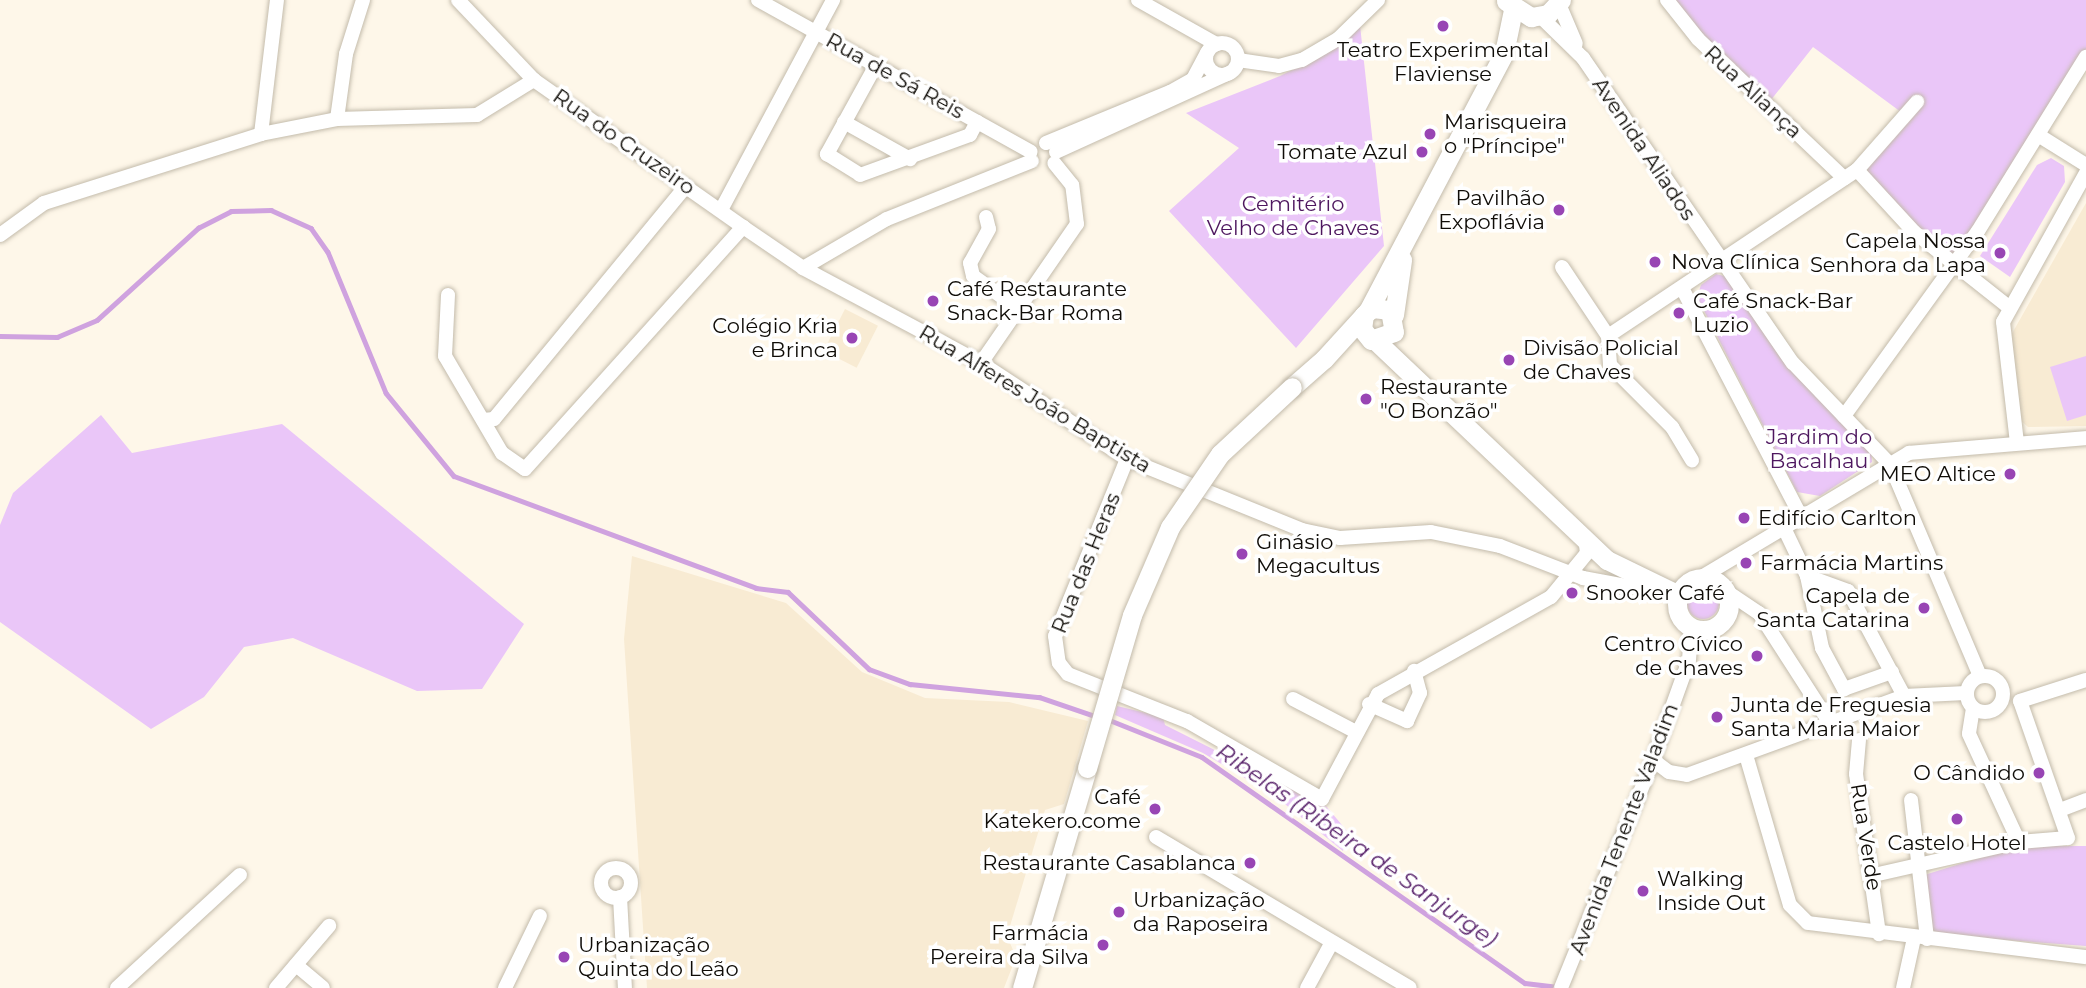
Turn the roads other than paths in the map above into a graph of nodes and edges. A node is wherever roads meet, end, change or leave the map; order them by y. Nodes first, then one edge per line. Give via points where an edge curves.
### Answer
1 (277, 0) edge
2 (363, 0) edge
3 (458, 0) edge
4 (758, 0) edge
5 (833, 0) edge
6 (1138, 0) edge
7 (1378, 0) edge
8 (1667, 0) edge
9 (1560, 2) edge
10 (1509, 5) edge
11 (1536, 17) junction
12 (816, 32) junction
13 (1211, 49) junction
14 (1504, 53) junction
15 (2086, 57) edge
16 (1583, 58) junction
17 (1238, 60) junction
18 (876, 65) junction
19 (1229, 74) junction
20 (534, 80) junction
21 (1917, 102) dead end
22 (337, 119) junction
23 (844, 122) junction
24 (977, 122) junction
25 (261, 134) junction
26 (2038, 135) junction
27 (1052, 153) junction
28 (1031, 157) junction
29 (910, 159) junction
30 (2086, 165) edge
31 (1857, 170) junction
32 (2086, 173) edge
33 (1844, 178) junction
34 (686, 186) junction
35 (721, 209) junction
36 (986, 217) dead end
37 (743, 227) junction
38 (0, 235) edge
39 (1706, 241) junction
40 (1406, 243) junction
41 (1721, 260) junction
42 (1953, 264) junction
43 (1562, 267) dead end
44 (803, 268) junction
45 (1705, 272) junction
46 (1682, 288) junction
47 (448, 295) dead end
48 (2010, 308) junction
49 (1019, 309) junction
50 (1366, 313) junction
51 (1395, 321) junction
52 (1608, 336) junction
53 (1374, 341) junction
54 (1324, 359) junction
55 (981, 363) junction
56 (1416, 374) junction
57 (1844, 416) junction
58 (483, 420) junction
59 (2086, 438) edge
60 (2017, 443) junction
61 (1127, 459) junction
62 (1692, 460) dead end
63 (1890, 464) junction
64 (1802, 519) junction
65 (1784, 530) junction
66 (1584, 534) junction
67 (1571, 574) junction
68 (1807, 576) junction
69 (1696, 579) junction
70 (1726, 591) junction
71 (1678, 599) junction
72 (1691, 628) junction
73 (1414, 671) junction
74 (1892, 672) junction
75 (1980, 676) junction
76 (2086, 680) edge
77 (1966, 693) junction
78 (2003, 695) junction
79 (1904, 696) junction
80 (1293, 699) dead end
81 (2020, 701) junction
82 (1369, 704) junction
83 (1973, 708) junction
84 (1830, 723) junction
85 (1356, 732) junction
86 (1859, 740) dead end
87 (1746, 755) junction
88 (1653, 760) junction
89 (1910, 800) dead end
90 (2086, 800) edge
91 (2060, 810) junction
92 (1156, 837) dead end
93 (2019, 842) junction
94 (1921, 867) junction
95 (240, 875) dead end
96 (1874, 875) junction
97 (620, 897) dead end
98 (540, 916) dead end
99 (329, 926) dead end
100 (1879, 934) junction
101 (1920, 938) junction
102 (1332, 942) junction
103 (1032, 954) junction
104 (2086, 957) edge
105 (296, 965) junction
106 (117, 988) edge
107 (276, 988) edge
108 (323, 988) edge
109 (505, 988) edge
110 (625, 988) edge
111 (1023, 988) edge
112 (1038, 988) edge
113 (1307, 988) edge
114 (1410, 988) edge
115 (1561, 988) edge
116 (1903, 988) edge

1 - 25 street
2 - 22 street via 346,54
3 - 20 street, Rua do Cruzeiro
4 - 12 street, Rua de Sá Reis
5 - 12 street
6 - 13 street
7 - 17 street via 1338,38 1302,60 1279,66
8 - 33 street, Rua Aliança via 1698,39
9 - 11 main road
9 - 16 street
10 - 11 main road
10 - 14 main road
11 - 14 main road
11 - 16 street
12 - 18 street, Rua de Sá Reis
12 - 35 street
13 - 17 street via 1231,45
13 - 19 street via 1213,72
13 - 27 street via 1193,79
14 - 40 main road
15 - 26 street
16 - 39 street, Avenida Aliados
17 - 19 street
18 - 23 street
18 - 24 street, Rua de Sá Reis
19 - 27 street
20 - 22 street via 477,115
20 - 34 street, Rua do Cruzeiro
21 - 31 street
22 - 25 street
23 - 29 street
23 - 29 street via 828,149 830,159 864,176
24 - 28 street, Rua de Sá Reis
24 - 29 street via 970,135
25 - 38 street via 44,203
26 - 30 street
26 - 42 street
27 - 28 street
27 - 28 street via 1045,168
27 - 49 street via 1073,185 1077,224
28 - 44 street via 887,219
31 - 33 street
31 - 42 street
32 - 48 street
33 - 41 street
34 - 35 street, Rua do Cruzeiro
34 - 58 street via 495,419
35 - 37 street, Rua do Cruzeiro
36 - 49 street via 989,229 970,263 973,276
37 - 44 street, Rua do Cruzeiro
37 - 58 street via 525,469 502,453
39 - 41 street, Avenida Aliados
39 - 45 street, Avenida Aliados
40 - 50 main road
40 - 51 main road
41 - 45 street
41 - 57 street, Avenida Aliados via 1793,363
42 - 48 street
42 - 57 street
43 - 52 street
44 - 55 street, Rua Alferes João Baptista
45 - 46 street
46 - 52 street
46 - 64 street
47 - 58 street via 444,356
48 - 60 street via 2001,338
49 - 55 street
50 - 51 main road via 1379,306
50 - 53 main road via 1362,329
50 - 54 main road
51 - 53 main road
51 - 56 main road
52 - 62 street via 1610,365 1672,427
53 - 54 main road
53 - 56 main road
54 - 103 main road, bridge via 1220,454 1164,539 1132,615
55 - 61 street, Rua Alferes João Baptista
56 - 66 main road
57 - 63 street, Avenida Aliados
59 - 60 street
60 - 63 street via 1927,448
61 - 67 street, Rua Alferes João Baptista via 1302,530 1340,538 1431,531 1500,546
61 - 85 street, Rua das Heras via 1055,636 1059,663 1068,674 1187,721 1322,799
63 - 64 street
63 - 75 street
64 - 65 street
65 - 68 street
65 - 69 street
66 - 67 street via 1587,553
66 - 69 main road via 1640,566
66 - 71 main road via 1617,567
67 - 71 street, Rua Alferes João Baptista
67 - 73 street via 1528,614
68 - 74 street via 1848,591
68 - 74 street via 1822,648 1844,689
69 - 70 main road
69 - 71 main road
70 - 72 main road via 1729,607 1722,622 1707,630
70 - 84 street via 1759,613
71 - 72 main road
72 - 88 street, Avenida Tenente Valadim via 1689,660
73 - 82 street
73 - 82 street via 1420,694 1408,721
74 - 79 street
75 - 77 street
75 - 78 street via 1996,679
76 - 81 street
77 - 79 street
77 - 83 street
78 - 81 street
78 - 83 street via 1994,709
79 - 84 street
80 - 85 street
81 - 91 street
82 - 85 street
83 - 93 street via 1969,734
84 - 87 street
86 - 96 street, Rua Verde via 1856,774
87 - 88 street via 1683,775
87 - 100 street via 1790,905 1823,928
88 - 115 street, Avenida Tenente Valadim via 1610,877
89 - 94 street
90 - 91 street
91 - 93 street via 2068,838
92 - 102 street
93 - 94 street
94 - 96 street
94 - 101 street
95 - 106 street
96 - 100 street, Rua Verde
97 - 110 street
98 - 109 street
99 - 105 street
100 - 101 street
101 - 104 street
101 - 116 street
102 - 113 street
102 - 114 street
103 - 111 main road
103 - 112 main road
105 - 107 street
105 - 108 street

